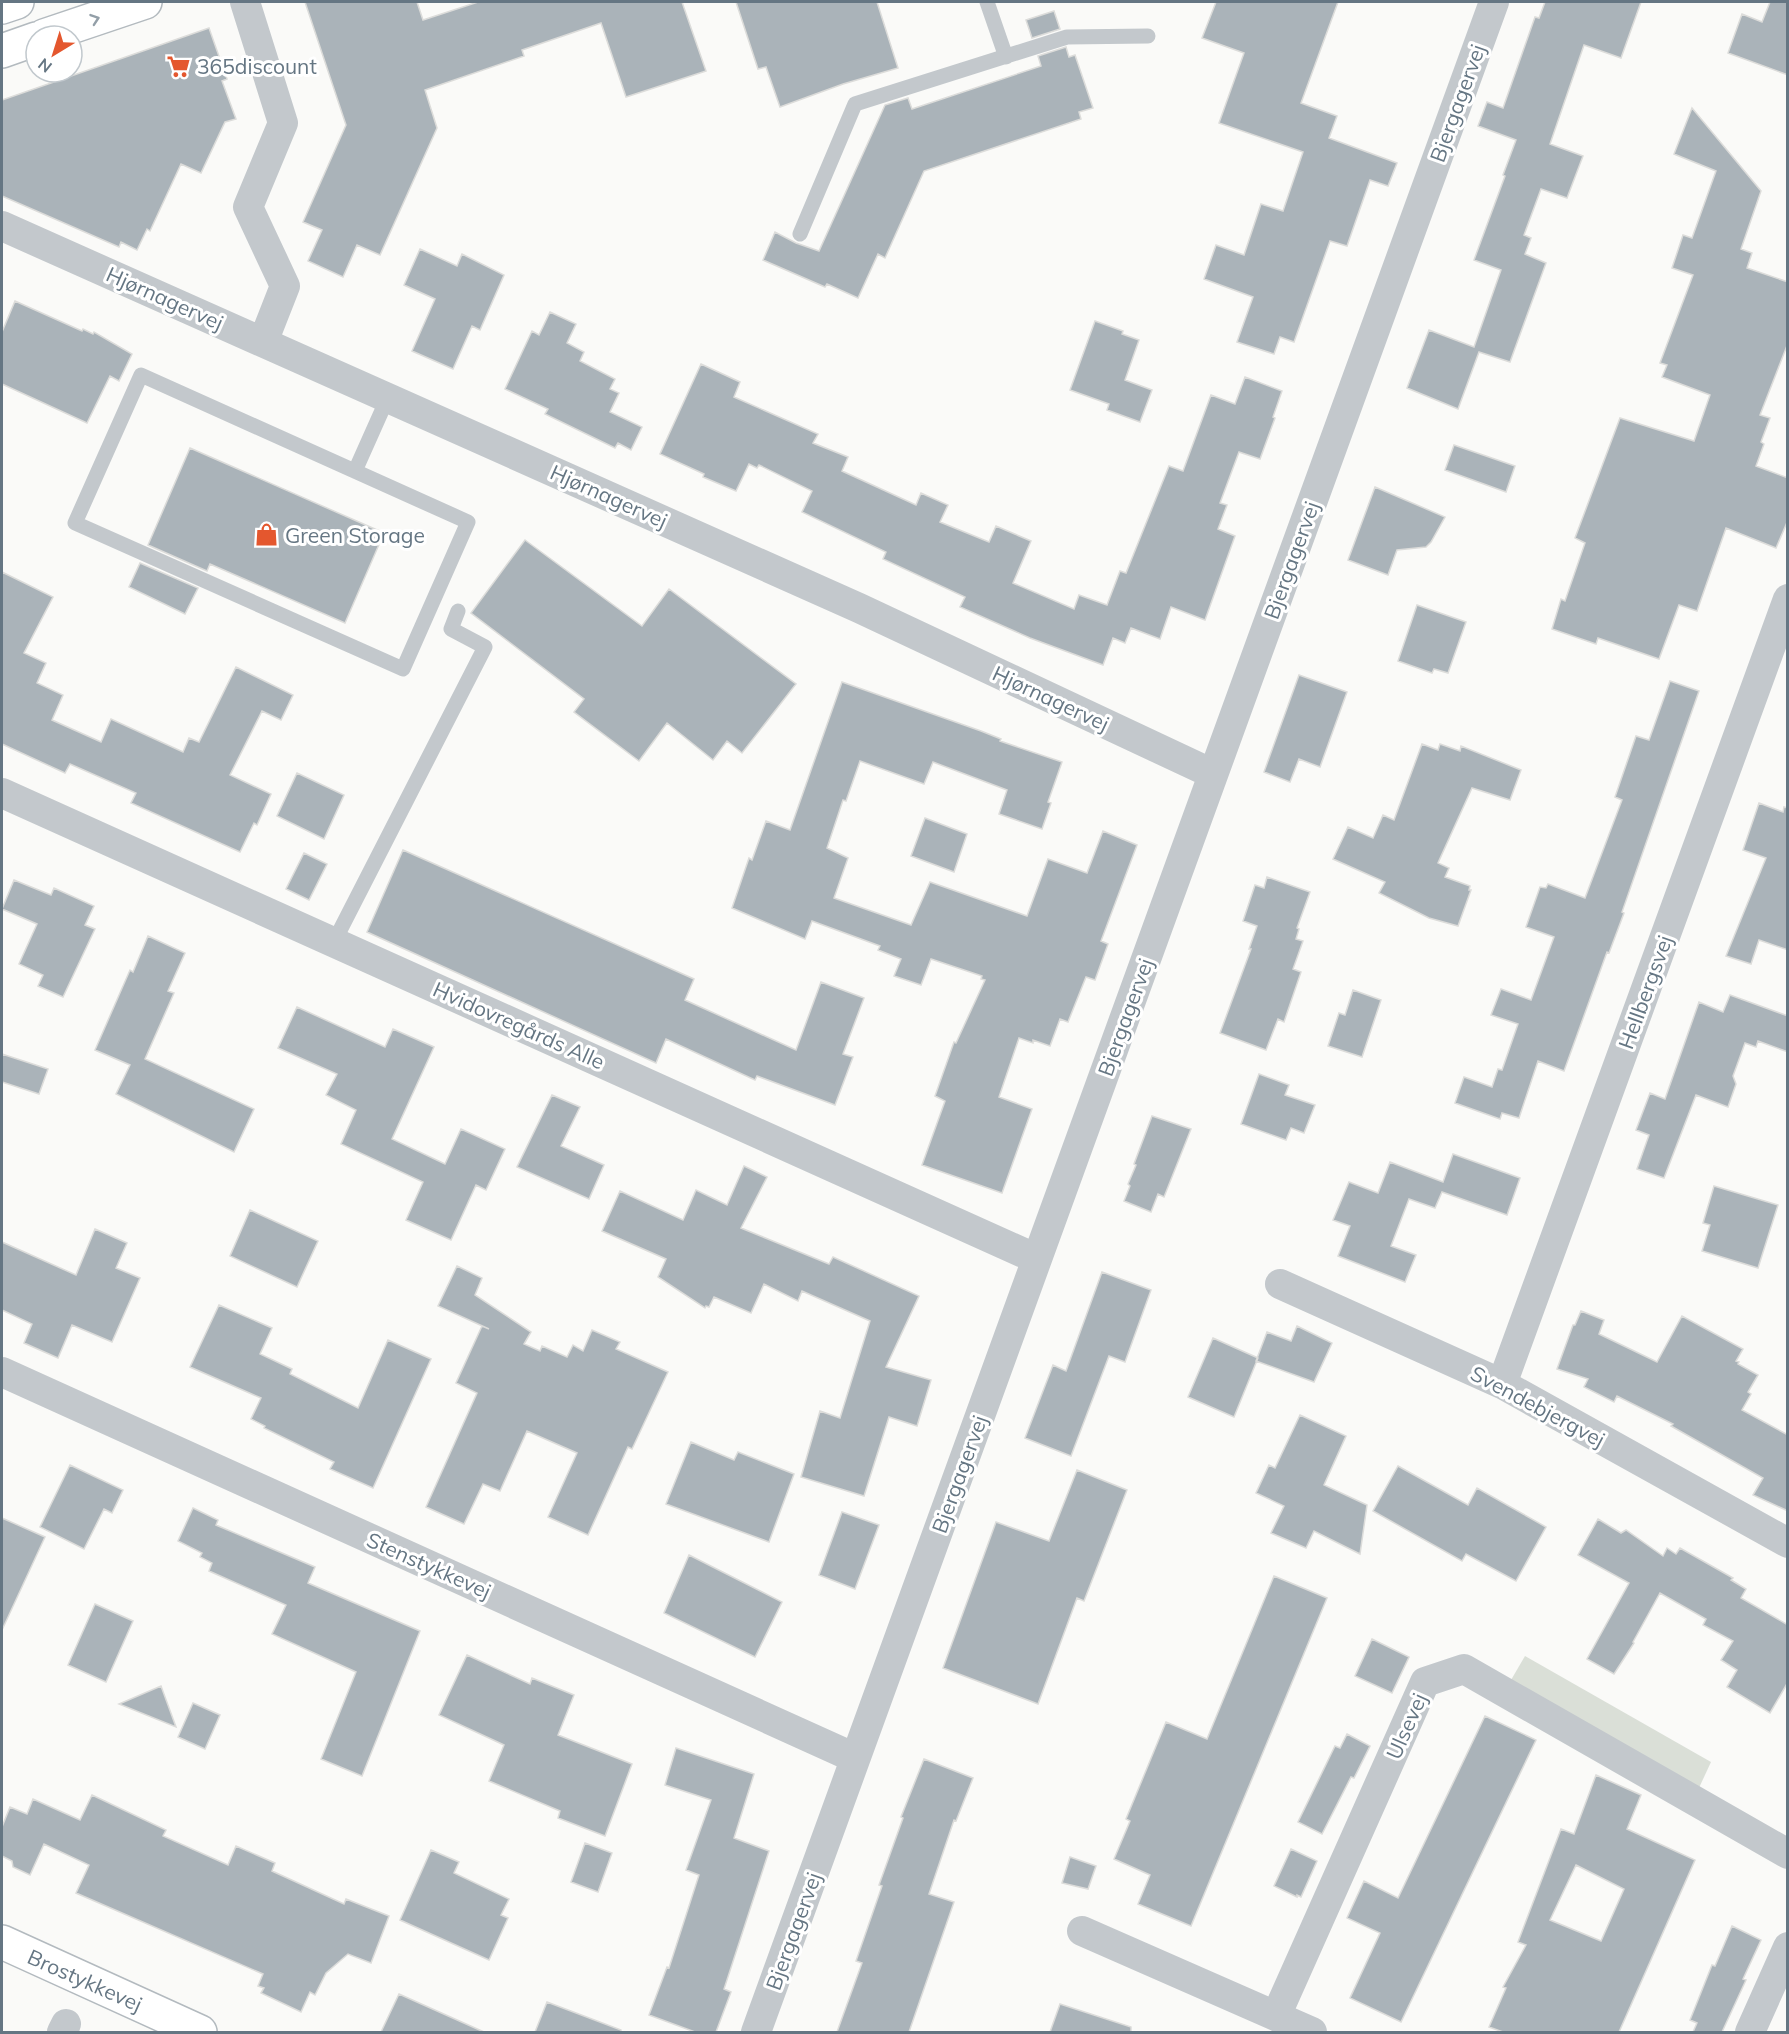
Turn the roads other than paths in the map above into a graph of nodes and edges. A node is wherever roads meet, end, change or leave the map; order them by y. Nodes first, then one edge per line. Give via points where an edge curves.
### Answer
1 (17, 2) edge
2 (145, 2) edge
3 (245, 2) edge
4 (987, 2) edge
5 (1494, 2) edge
6 (2, 7) edge
7 (80, 24) edge
8 (1148, 36) dead end
9 (24, 43) edge
10 (2, 51) edge
11 (1006, 57) junction
12 (2, 226) edge
13 (800, 234) dead end
14 (263, 342) junction
15 (388, 397) junction
16 (355, 471) junction
17 (1788, 599) edge
18 (458, 611) dead end
19 (1213, 774) junction
20 (2, 793) edge
21 (334, 942) junction
22 (1037, 1259) junction
23 (1280, 1284) dead end
24 (2, 1372) edge
25 (1502, 1384) junction
26 (1788, 1543) edge
27 (855, 1758) junction
28 (1788, 1854) edge
29 (1082, 1931) dead end
30 (2, 1942) edge
31 (1788, 1947) edge
32 (1276, 2016) junction
33 (200, 2032) edge
34 (756, 2032) edge
35 (1312, 2032) edge
36 (1750, 2032) edge

1 - 6 street
7 -> 2 street
3 - 14 street via 283,123 249,207 285,286
4 - 11 lane
5 - 19 street, Bjergagervej
8 - 11 lane via 1067,37
9 - 10 street
11 - 13 lane via 855,104
12 - 14 street, Hjørnagervej
14 - 15 street, Hjørnagervej
15 - 16 lane
15 - 19 street, Hjørnagervej via 859,608
16 - 16 lane via 141,375 75,523 403,669 468,522
17 - 25 street, Hellbergsvej
18 - 21 lane via 451,629 485,647
19 - 22 street, Bjergagervej
20 - 21 street, Hvidovregårds Alle
21 - 22 street, Hvidovregårds Alle
22 - 27 street, Bjergagervej
23 - 25 street, Svendebjergvej
24 - 27 street, Stenstykkevej
25 - 26 street, Svendebjergvej
27 - 34 street, Bjergagervej
28 - 32 street, Ulsevej via 1464,1669 1425,1682
29 - 32 street
30 - 33 street, Brostykkevej
31 - 36 street
32 - 35 street

